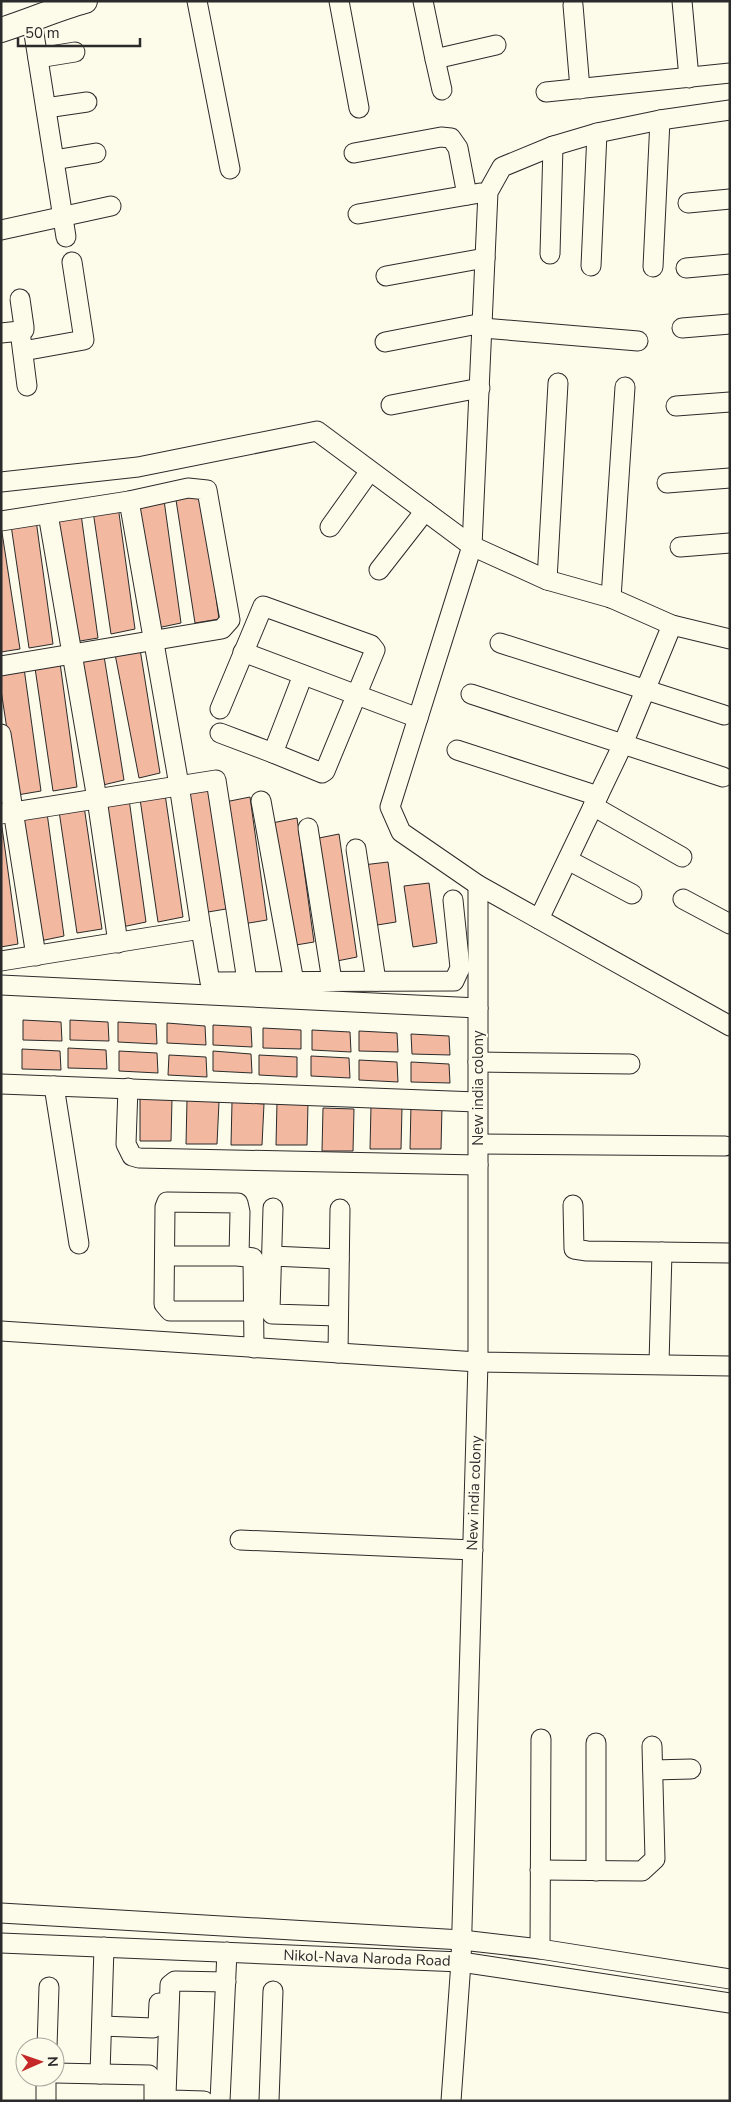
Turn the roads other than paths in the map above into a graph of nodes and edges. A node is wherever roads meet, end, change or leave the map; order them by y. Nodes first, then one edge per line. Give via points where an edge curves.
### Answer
1 (85, 1) edge
2 (197, 1) edge
3 (339, 1) edge
4 (424, 1) edge
5 (682, 1) edge
6 (573, 5) dead end
7 (32, 21) junction
8 (1, 30) edge
9 (496, 46) dead end
10 (75, 52) dead end
11 (38, 58) junction
12 (436, 59) junction
13 (730, 73) edge
14 (689, 78) junction
15 (580, 88) junction
16 (442, 90) dead end
17 (546, 92) dead end
18 (87, 102) dead end
19 (46, 108) junction
20 (360, 108) dead end
21 (730, 110) edge
22 (660, 120) junction
23 (597, 133) junction
24 (553, 146) junction
25 (96, 153) dead end
26 (354, 153) dead end
27 (54, 160) junction
28 (230, 169) dead end
29 (488, 192) junction
30 (467, 195) junction
31 (730, 199) edge
32 (688, 203) dead end
33 (111, 206) dead end
34 (358, 214) dead end
35 (63, 216) junction
36 (1, 230) edge
37 (66, 237) dead end
38 (550, 254) dead end
39 (485, 258) junction
40 (72, 262) dead end
41 (730, 264) edge
42 (591, 266) dead end
43 (653, 267) dead end
44 (686, 268) dead end
45 (386, 276) dead end
46 (20, 299) dead end
47 (730, 324) edge
48 (483, 325) junction
49 (682, 328) dead end
50 (20, 331) junction
51 (1, 333) edge
52 (638, 340) dead end
53 (385, 342) dead end
54 (22, 351) junction
55 (558, 383) dead end
56 (27, 386) dead end
57 (625, 387) dead end
58 (480, 388) junction
59 (730, 402) edge
60 (391, 406) dead end
61 (676, 406) dead end
62 (370, 471) junction
63 (730, 478) edge
64 (1, 482) edge
65 (667, 483) dead end
66 (129, 501) junction
67 (425, 511) junction
68 (48, 514) junction
69 (1, 521) edge
70 (330, 527) dead end
71 (730, 543) edge
72 (472, 546) junction
73 (680, 547) dead end
74 (379, 570) dead end
75 (548, 580) junction
76 (611, 598) junction
77 (672, 625) junction
78 (730, 639) edge
79 (154, 641) junction
80 (500, 643) dead end
81 (243, 652) junction
82 (73, 654) junction
83 (1, 666) edge
84 (304, 675) junction
85 (645, 689) junction
86 (471, 694) dead end
87 (358, 695) junction
88 (220, 709) dead end
89 (724, 715) dead end
90 (418, 718) junction
91 (220, 733) dead end
92 (1, 734) edge
93 (623, 744) junction
94 (457, 750) dead end
95 (273, 753) junction
96 (723, 777) dead end
97 (179, 785) junction
98 (97, 798) junction
99 (261, 801) dead end
100 (596, 801) junction
101 (7, 813) edge
102 (308, 828) dead end
103 (356, 849) dead end
104 (682, 857) dead end
105 (568, 860) junction
106 (478, 884) junction
107 (632, 894) dead end
108 (683, 899) dead end
109 (454, 900) dead end
110 (539, 919) junction
111 (730, 924) edge
112 (201, 930) junction
113 (118, 943) junction
114 (36, 956) junction
115 (1, 961) edge
116 (247, 981) junction
117 (332, 981) junction
118 (376, 981) junction
119 (294, 982) junction
120 (1, 985) edge
121 (478, 1008) junction
122 (730, 1026) edge
123 (478, 1062) junction
124 (630, 1064) dead end
125 (1, 1084) edge
126 (54, 1086) junction
127 (128, 1088) junction
128 (476, 1102) junction
129 (478, 1144) junction
130 (725, 1146) dead end
131 (478, 1166) junction
132 (573, 1205) dead end
133 (273, 1208) dead end
134 (340, 1208) dead end
135 (79, 1244) dead end
136 (662, 1252) junction
137 (730, 1252) edge
138 (165, 1256) junction
139 (239, 1256) junction
140 (272, 1256) junction
141 (339, 1259) junction
142 (254, 1311) junction
143 (338, 1316) junction
144 (1, 1331) edge
145 (254, 1348) junction
146 (338, 1353) junction
147 (478, 1362) junction
148 (659, 1364) junction
149 (730, 1366) edge
150 (240, 1540) dead end
151 (473, 1550) junction
152 (541, 1739) dead end
153 (596, 1743) dead end
154 (652, 1746) dead end
155 (691, 1769) dead end
156 (653, 1770) junction
157 (540, 1870) junction
158 (596, 1871) junction
159 (1, 1913) edge
160 (462, 1940) junction
161 (1, 1943) edge
162 (104, 1947) junction
163 (540, 1950) junction
164 (227, 1952) junction
165 (462, 1962) junction
166 (730, 1980) edge
167 (160, 1982) dead end
168 (226, 1982) junction
169 (49, 1987) dead end
170 (273, 1991) dead end
171 (730, 2003) edge
172 (102, 2026) junction
173 (47, 2037) edge
174 (65, 2072) edge
175 (100, 2074) junction
176 (46, 2087) edge
177 (46, 2101) edge
178 (154, 2101) edge
179 (204, 2101) edge
180 (220, 2101) edge
181 (268, 2101) edge
182 (451, 2101) edge

1 - 7 main road via 54,10
2 - 28 street
3 - 20 street
4 - 12 street
5 - 14 street
6 - 15 street
7 - 8 main road
7 - 11 street
9 - 12 street
10 - 11 street
11 - 19 street
12 - 16 street
13 - 14 street
14 - 15 street
15 - 17 street
18 - 19 street
19 - 27 street
21 - 22 street
22 - 23 street
22 - 43 street
23 - 24 street
23 - 42 street
24 - 29 street via 502,167
24 - 38 street
25 - 27 street
26 - 30 street via 441,137 451,138 458,148
27 - 35 street
29 - 30 street
29 - 39 street
30 - 34 street
31 - 32 street
33 - 35 street
35 - 36 street
35 - 37 street
39 - 45 street
39 - 48 street
40 - 54 street via 84,340
41 - 44 street
46 - 50 street via 24,326
47 - 49 street
48 - 52 street
48 - 53 street
48 - 58 street
50 - 51 street
50 - 54 street
54 - 56 street
55 - 75 street
57 - 76 street
58 - 60 street
58 - 72 street
59 - 61 street
62 - 64 street via 317,432 138,467
62 - 67 street
62 - 70 street
63 - 65 street
66 - 68 street
66 - 79 street
66 - 79 street via 188,488 207,490 230,611 230,620 222,629
67 - 72 street
67 - 74 street
68 - 69 street
68 - 82 street
71 - 73 street
72 - 75 street
72 - 90 street
75 - 76 street
76 - 77 street
77 - 78 street
77 - 85 street
79 - 82 street
79 - 97 street
80 - 85 street
81 - 84 street
81 - 87 street via 261,608 266,605 275,608 374,647
81 - 88 street
82 - 83 street
82 - 98 street
84 - 87 street
84 - 95 street
85 - 89 street
85 - 93 street
86 - 93 street
87 - 90 street
87 - 95 street via 325,771 319,772
90 - 106 street via 390,807 400,832
91 - 95 street
92 - 101 street
93 - 96 street
93 - 100 street
94 - 100 street
97 - 98 street
97 - 112 street
97 - 116 street via 216,780
98 - 101 street
98 - 113 street
99 - 119 street
100 - 104 street
100 - 105 street
101 - 114 street
102 - 117 street
103 - 118 street
105 - 107 street
105 - 110 street
106 - 110 street
106 - 121 street, New india colony
108 - 111 street
109 - 118 street via 460,968 454,981
110 - 122 street
112 - 113 street
112 - 116 street via 210,982
113 - 114 street
114 - 115 street
116 - 119 street
117 - 118 street
117 - 119 street
120 - 121 street
121 - 123 street, New india colony
123 - 124 street
123 - 128 street, New india colony
125 - 126 street
126 - 127 street
126 - 135 street
127 - 128 street
127 - 131 street via 126,1144 132,1156 139,1158
128 - 129 street, New india colony
129 - 130 street
129 - 131 street, New india colony
131 - 147 street, New india colony
132 - 136 street via 574,1249
133 - 140 street
134 - 141 street
136 - 137 street
136 - 148 street
138 - 139 street
138 - 139 street via 165,1207 171,1201 238,1203
138 - 142 street via 164,1304 170,1311
139 - 142 street via 250,1256 254,1260
140 - 141 street
140 - 143 street via 272,1314
141 - 143 street
142 - 145 street
143 - 146 street
144 - 145 street
145 - 146 street
146 - 147 street
147 - 148 street
147 - 151 street, New india colony
148 - 149 street
150 - 151 street
151 - 160 street, New india colony
152 - 157 street
153 - 158 street
154 - 156 street
155 - 156 street
156 - 158 street via 655,1859 642,1871
157 - 158 street
157 - 163 street
159 - 160 street
160 - 163 street
160 - 165 street, New india colony
161 - 162 street, Nikol-Nava Naroda Road
162 - 164 street, Nikol-Nava Naroda Road
162 - 172 street
163 - 166 street
164 - 165 street, Nikol-Nava Naroda Road
164 - 168 street
165 - 171 street, Nikol-Nava Naroda Road
165 - 182 street, New india colony
167 - 172 street via 156,2027
168 - 179 street via 175,1981 170,1985 166,2096 172,2100
168 - 180 street
169 - 173 street
170 - 181 street
172 - 175 street
174 - 175 street
175 - 178 street via 149,2075 154,2081
176 - 177 street

